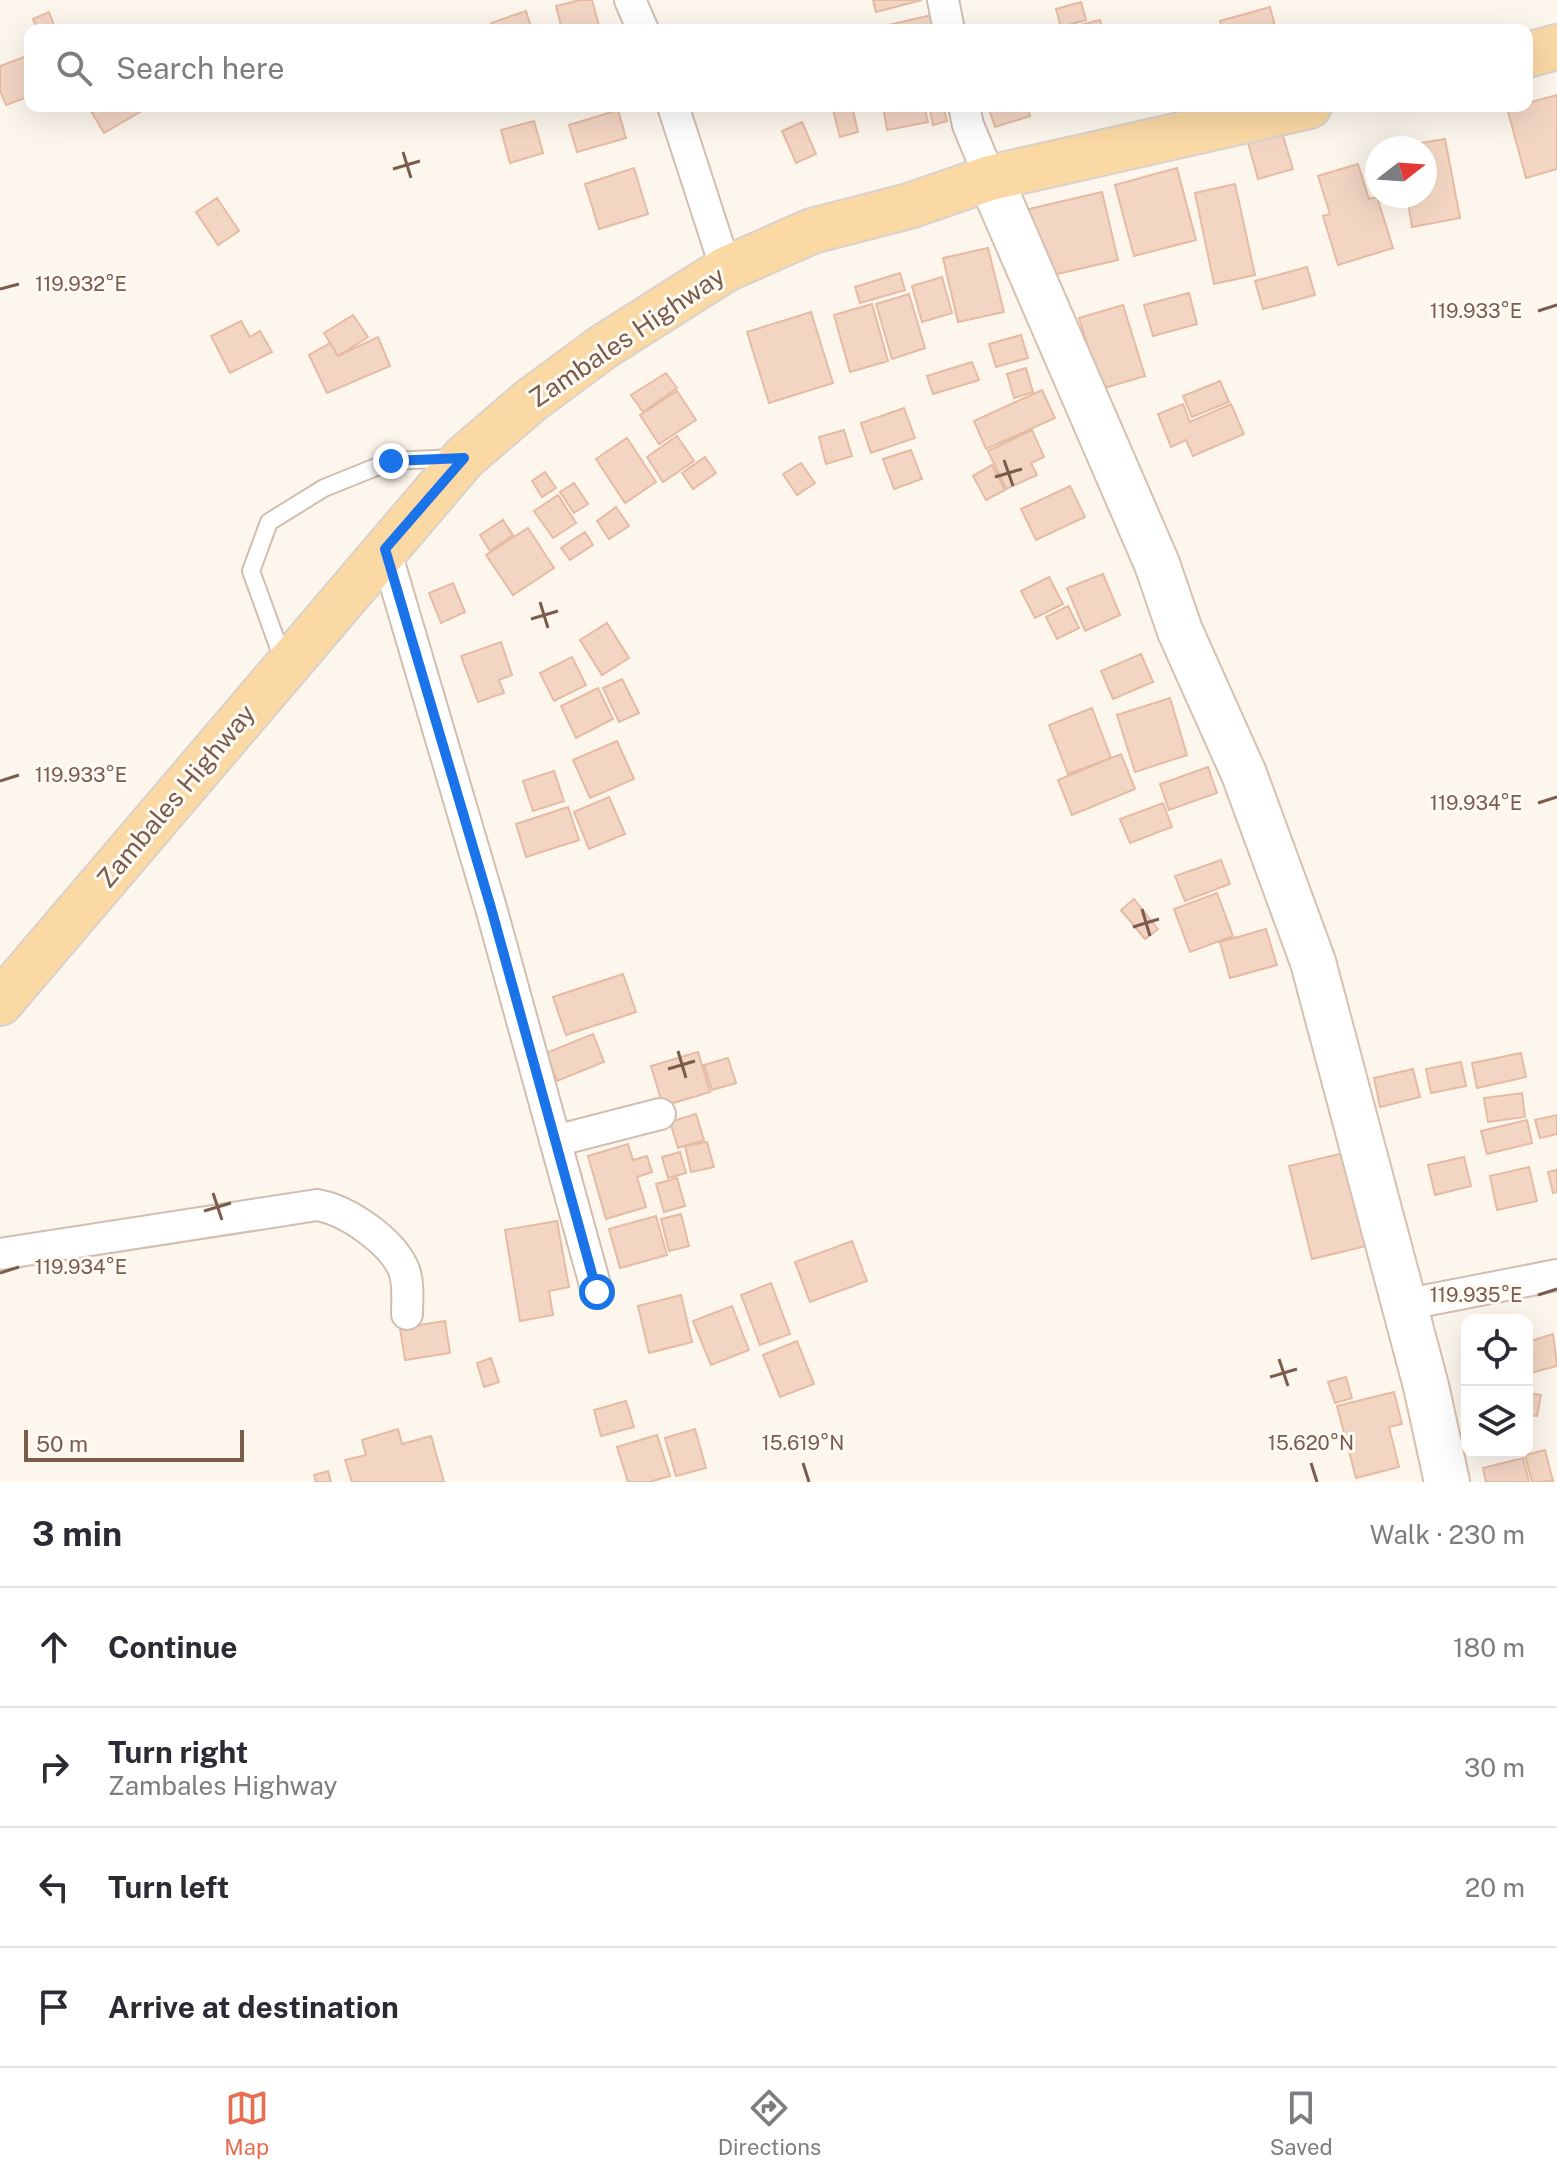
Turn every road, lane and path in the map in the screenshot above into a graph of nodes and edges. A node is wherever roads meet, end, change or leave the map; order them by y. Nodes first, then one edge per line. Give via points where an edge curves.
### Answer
1 (630, 0) edge
2 (943, 0) edge
3 (640, 24) edge
4 (948, 24) edge
5 (1557, 47) edge
6 (1533, 53) edge
7 (675, 112) edge
8 (965, 112) edge
9 (1282, 112) edge
10 (990, 178) junction
11 (726, 269) junction
12 (464, 458) junction
13 (385, 549) junction
14 (286, 667) junction
15 (0, 1003) edge
16 (660, 1114) dead end
17 (555, 1141) junction
18 (0, 1254) edge
19 (1557, 1275) edge
20 (597, 1292) dead end
21 (1403, 1305) junction
22 (407, 1314) dead end
23 (1447, 1482) edge

1 - 3 street
2 - 4 street
5 - 6 main road
7 - 11 street
8 - 10 street
9 - 10 main road, Zambales Highway
10 - 11 main road, Zambales Highway via 812,231
10 - 21 street via 1157,564 1303,933
11 - 12 main road, Zambales Highway via 603,347
12 - 13 main road, Zambales Highway
12 - 14 lane via 391,461 324,488 269,522 251,571
13 - 14 main road, Zambales Highway
13 - 17 street
14 - 15 main road, Zambales Highway
16 - 17 street
17 - 20 street
18 - 22 street via 317,1205 354,1218 389,1250 403,1267
19 - 21 street
21 - 23 street

